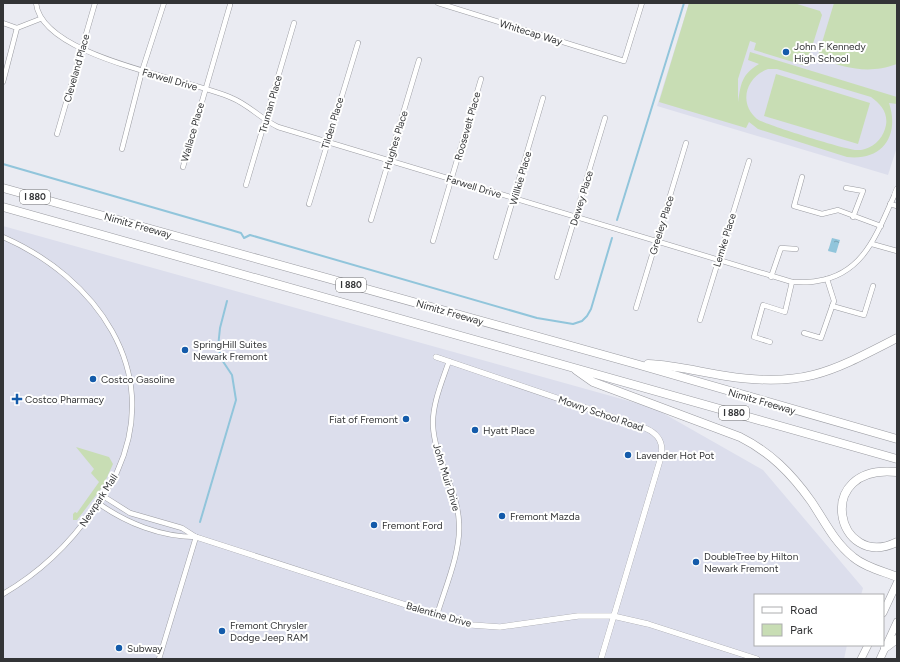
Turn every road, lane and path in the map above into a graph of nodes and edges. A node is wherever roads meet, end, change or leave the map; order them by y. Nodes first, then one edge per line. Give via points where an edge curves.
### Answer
1 (36, 3) edge
2 (95, 3) edge
3 (164, 3) edge
4 (438, 3) edge
5 (642, 3) edge
6 (230, 5) dead end
7 (40, 19) junction
8 (294, 22) dead end
9 (3, 23) edge
10 (17, 28) junction
11 (358, 43) dead end
12 (81, 49) junction
13 (418, 60) dead end
14 (142, 71) junction
15 (481, 79) dead end
16 (3, 82) edge
17 (205, 89) junction
18 (543, 98) dead end
19 (605, 118) dead end
20 (265, 120) junction
21 (57, 134) dead end
22 (326, 142) junction
23 (686, 142) dead end
24 (122, 150) dead end
25 (388, 160) junction
26 (750, 160) dead end
27 (183, 167) dead end
28 (802, 177) dead end
29 (452, 179) junction
30 (246, 185) dead end
31 (3, 188) edge
32 (846, 188) dead end
33 (896, 192) edge
34 (514, 198) junction
35 (309, 204) dead end
36 (890, 204) junction
37 (897, 206) edge
38 (3, 207) edge
39 (3, 212) edge
40 (575, 217) junction
41 (853, 217) junction
42 (371, 220) dead end
43 (881, 226) junction
44 (75, 228) junction
45 (3, 237) edge
46 (433, 241) dead end
47 (656, 241) junction
48 (872, 244) junction
49 (796, 249) dead end
50 (897, 251) edge
51 (496, 257) dead end
52 (718, 260) junction
53 (557, 277) dead end
54 (771, 277) junction
55 (827, 279) junction
56 (792, 282) junction
57 (874, 286) dead end
58 (832, 306) junction
59 (636, 308) dead end
60 (700, 320) dead end
61 (804, 333) dead end
62 (897, 338) edge
63 (770, 342) dead end
64 (436, 357) dead end
65 (449, 361) junction
66 (636, 364) junction
67 (572, 367) junction
68 (857, 428) junction
69 (897, 434) edge
70 (897, 439) edge
71 (897, 459) edge
72 (897, 472) edge
73 (103, 496) junction
74 (98, 503) junction
75 (196, 537) junction
76 (897, 542) edge
77 (897, 577) edge
78 (897, 583) edge
79 (3, 594) edge
80 (884, 611) edge
81 (437, 615) junction
82 (614, 616) junction
83 (897, 622) edge
84 (897, 639) edge
85 (868, 646) edge
86 (885, 648) junction
87 (159, 659) edge
88 (600, 659) edge
89 (757, 659) edge
90 (861, 659) edge
91 (880, 659) edge

1 - 7 street
2 - 12 street, Cleveland Place
3 - 14 street
4 - 5 street, Whitecap Way via 624,61
6 - 17 street, Wallace Place
7 - 10 street
7 - 12 street, Farwell Drive via 63,40
8 - 20 street, Truman Place
9 - 10 street
10 - 16 street
11 - 22 street, Tilden Place
12 - 14 street, Farwell Drive
12 - 21 street, Cleveland Place
13 - 25 street, Hughes Place
14 - 17 street, Farwell Drive
14 - 24 street
15 - 29 street, Roosevelt Place
17 - 20 street, Farwell Drive via 238,101
17 - 27 street, Wallace Place
18 - 34 street, Willkie Place
19 - 40 street, Dewey Place
20 - 22 street, Farwell Drive via 278,127
20 - 30 street, Truman Place
22 - 25 street, Farwell Drive
22 - 35 street, Tilden Place
23 - 47 street, Greeley Place
25 - 29 street, Farwell Drive
25 - 42 street, Hughes Place
26 - 52 street, Lemke Place
28 - 41 street via 794,206 822,214 838,210
29 - 34 street, Farwell Drive
29 - 46 street, Roosevelt Place
31 - 66 highway, Nimitz Freeway / I 880
32 - 41 street via 863,191
33 - 36 street, Farwell Drive
34 - 40 street, Farwell Drive
34 - 51 street, Willkie Place
36 - 37 street
36 - 43 street, Farwell Drive
38 - 44 highway, Nimitz Freeway / I 880
39 - 44 highway
40 - 47 street, Farwell Drive
40 - 53 street, Dewey Place
41 - 43 street
43 - 48 street, Farwell Drive
44 - 67 highway, Nimitz Freeway / I 880
45 - 73 street, Newpark Mall via 40,256 76,285 101,312 119,343 128,371 132,414 123,458
47 - 52 street, Farwell Drive
47 - 59 street, Greeley Place
48 - 50 street
48 - 55 street, Farwell Drive via 859,260
49 - 54 street via 781,248
52 - 54 street, Farwell Drive
52 - 60 street, Lemke Place
54 - 56 street, Farwell Drive
55 - 56 street, Farwell Drive via 817,282
55 - 58 street via 834,301
56 - 63 street via 785,312 763,305 754,337
57 - 58 street via 864,315
58 - 61 street via 821,338
62 - 66 highway via 826,372 790,380 752,379 669,365
64 - 65 street, Mowry School Road
65 - 81 street, John Muir Drive via 435,405 433,426 436,445 457,509 459,532
65 - 82 street, Mowry School Road via 645,428 659,437 662,446 661,457
66 - 68 highway, Nimitz Freeway / I 880
67 - 71 highway, Nimitz Freeway / I 880
67 - 77 highway via 593,382 740,437 768,453 793,477 843,548 863,563
68 - 69 highway
68 - 70 highway, Nimitz Freeway / I 880
72 - 76 highway via 874,472 860,477 850,485 842,497 841,512 844,524 859,543 887,547
73 - 74 street, Newpark Mall
73 - 75 street, Balentine Drive via 130,513 182,528
74 - 75 street, Balentine Drive via 127,522 179,537
74 - 79 street, Newpark Mall via 59,552 26,580
75 - 81 street, Balentine Drive
75 - 87 street
78 - 80 main road
81 - 82 street, Balentine Drive via 472,625 500,627 578,616
82 - 88 street, Mowry School Road
82 - 89 street, Balentine Drive via 648,624
83 - 86 main road
84 - 86 highway
85 - 90 main road
86 - 91 main road

